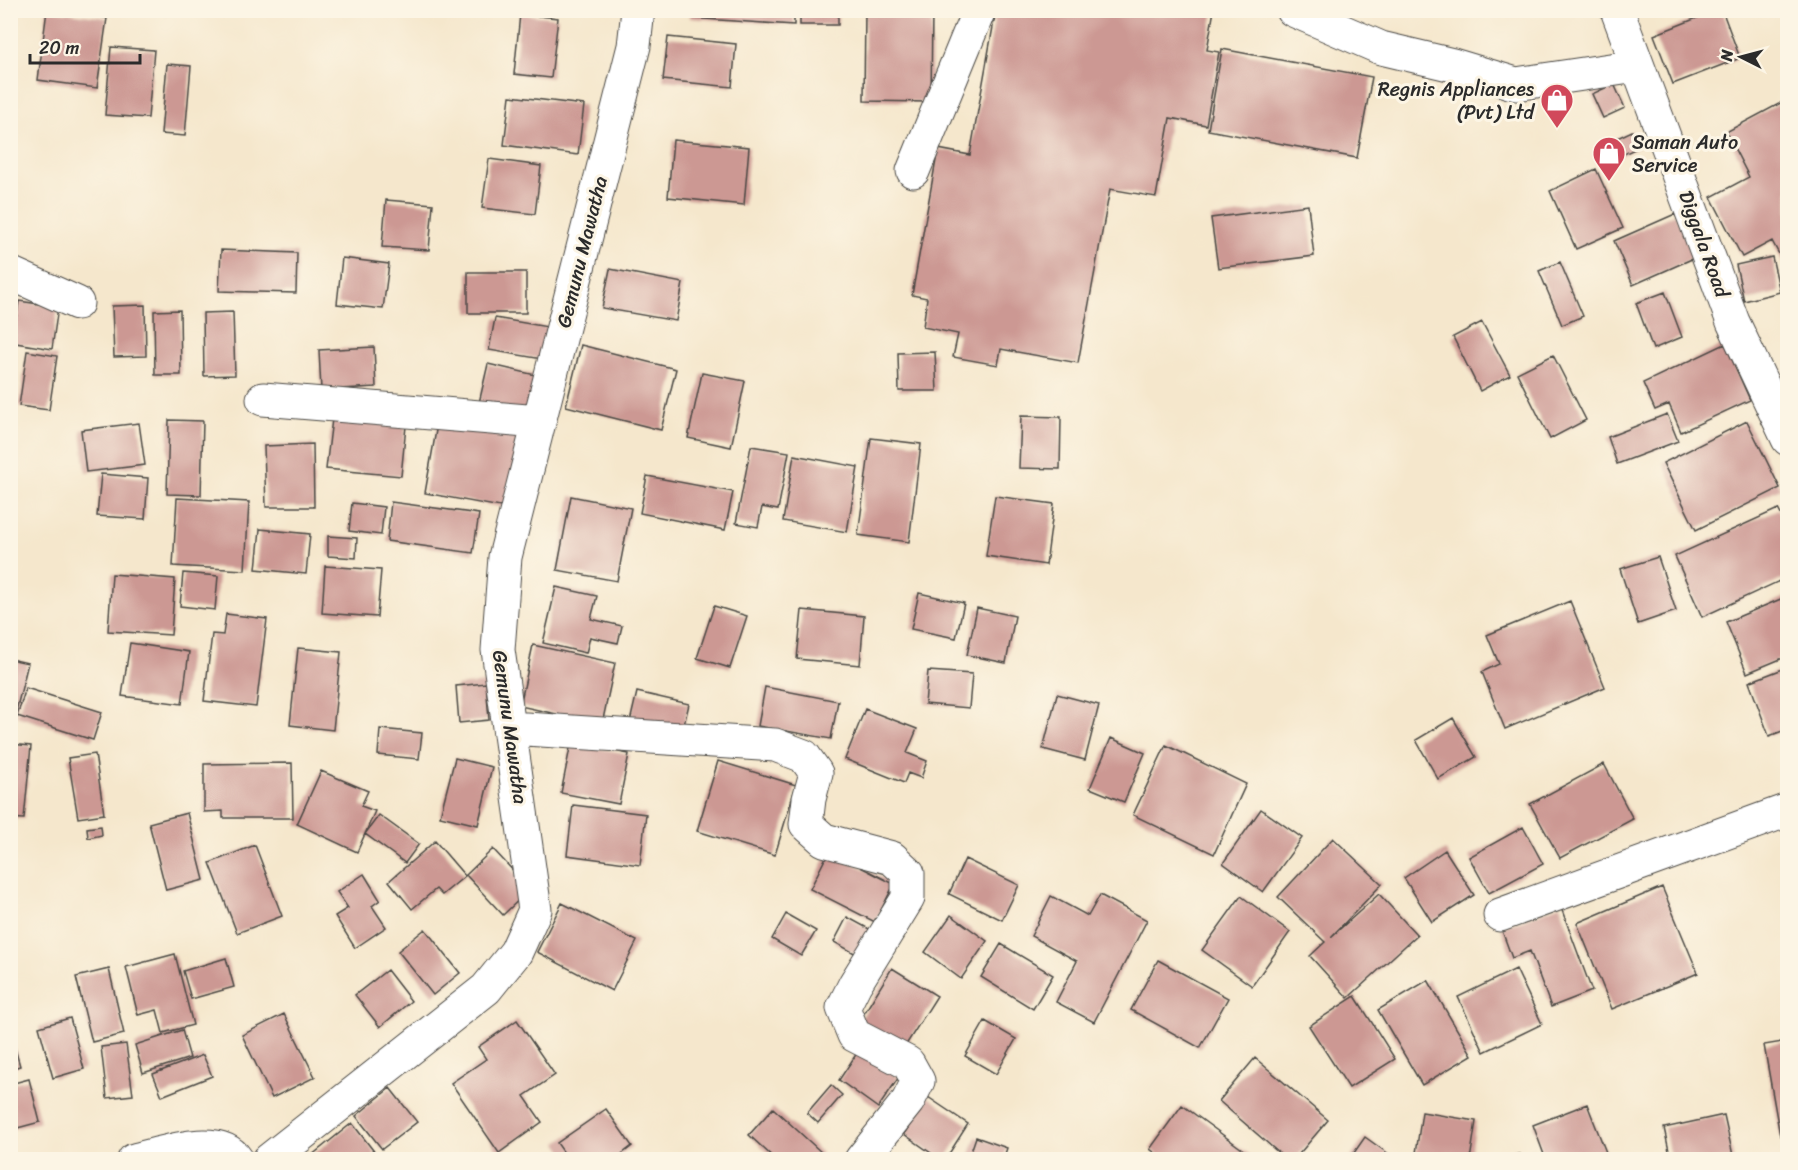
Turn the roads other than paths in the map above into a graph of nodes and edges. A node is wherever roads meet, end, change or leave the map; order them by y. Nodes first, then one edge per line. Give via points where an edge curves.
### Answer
1 (638, 10) edge
2 (978, 10) edge
3 (1293, 10) edge
4 (1617, 10) edge
5 (1638, 66) junction
6 (913, 171) dead end
7 (10, 273) edge
8 (77, 303) dead end
9 (263, 399) dead end
10 (539, 422) junction
11 (1788, 439) edge
12 (510, 728) junction
13 (1788, 810) edge
14 (1500, 915) dead end
15 (134, 1160) edge
16 (237, 1160) edge
17 (268, 1160) edge
18 (861, 1160) edge

1 - 10 street, Gemunu Mawatha via 634,46
2 - 6 street
3 - 5 street via 1381,48 1516,84
4 - 5 street, Diggala Road
5 - 11 street, Diggala Road via 1733,322
7 - 8 street
9 - 10 street
10 - 12 street, Gemunu Mawatha via 505,557 498,650
12 - 17 street, Gemunu Mawatha via 535,910 516,952 486,989
12 - 18 street via 775,745 804,756 816,773 806,824 824,840 892,858 908,873 908,898 843,1008 854,1035 908,1063 918,1081 908,1101
13 - 14 street
15 - 16 street via 201,1145 222,1148

